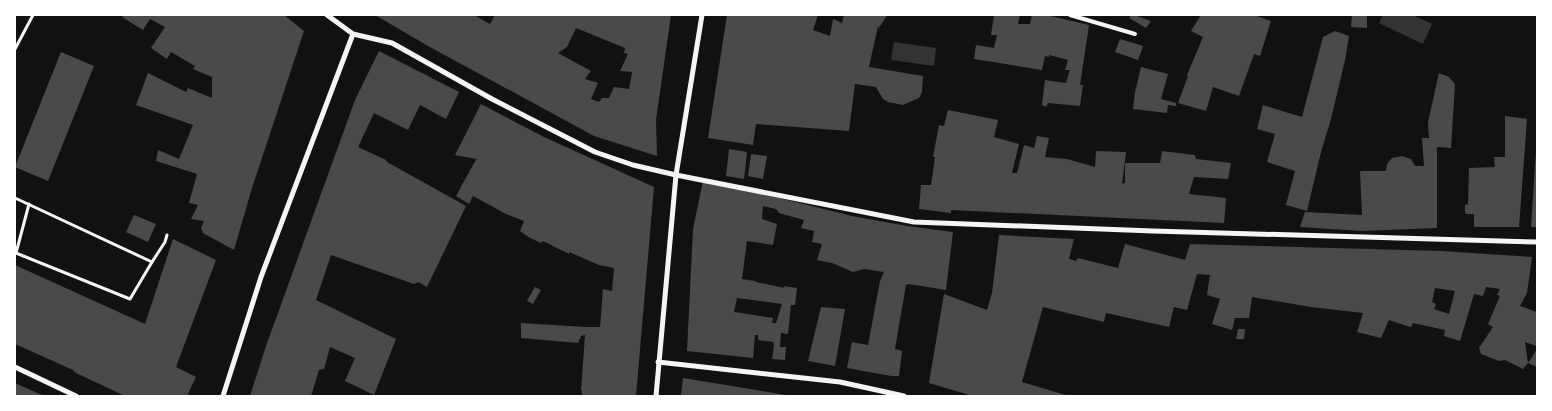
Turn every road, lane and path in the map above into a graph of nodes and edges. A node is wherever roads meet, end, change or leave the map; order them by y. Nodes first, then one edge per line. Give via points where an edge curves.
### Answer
1 (33, 15) edge
2 (327, 15) edge
3 (702, 15) edge
4 (1070, 15) edge
5 (354, 34) junction
6 (1134, 34) dead end
7 (15, 49) edge
8 (676, 175) junction
9 (15, 198) edge
10 (29, 204) junction
11 (167, 235) dead end
12 (1537, 242) edge
13 (152, 262) junction
14 (658, 362) junction
15 (15, 367) edge
16 (76, 396) edge
17 (223, 396) edge
18 (656, 396) edge
19 (904, 396) edge

1 - 7 path
2 - 5 street
3 - 8 street
4 - 6 lane
5 - 8 street via 392,42 492,100 596,152
5 - 17 street via 261,277
8 - 12 street via 914,222
8 - 14 street
9 - 10 path
10 - 13 path
10 - 13 path via 16,253 130,299
11 - 13 path
14 - 18 street
14 - 19 street via 840,382
15 - 16 street

